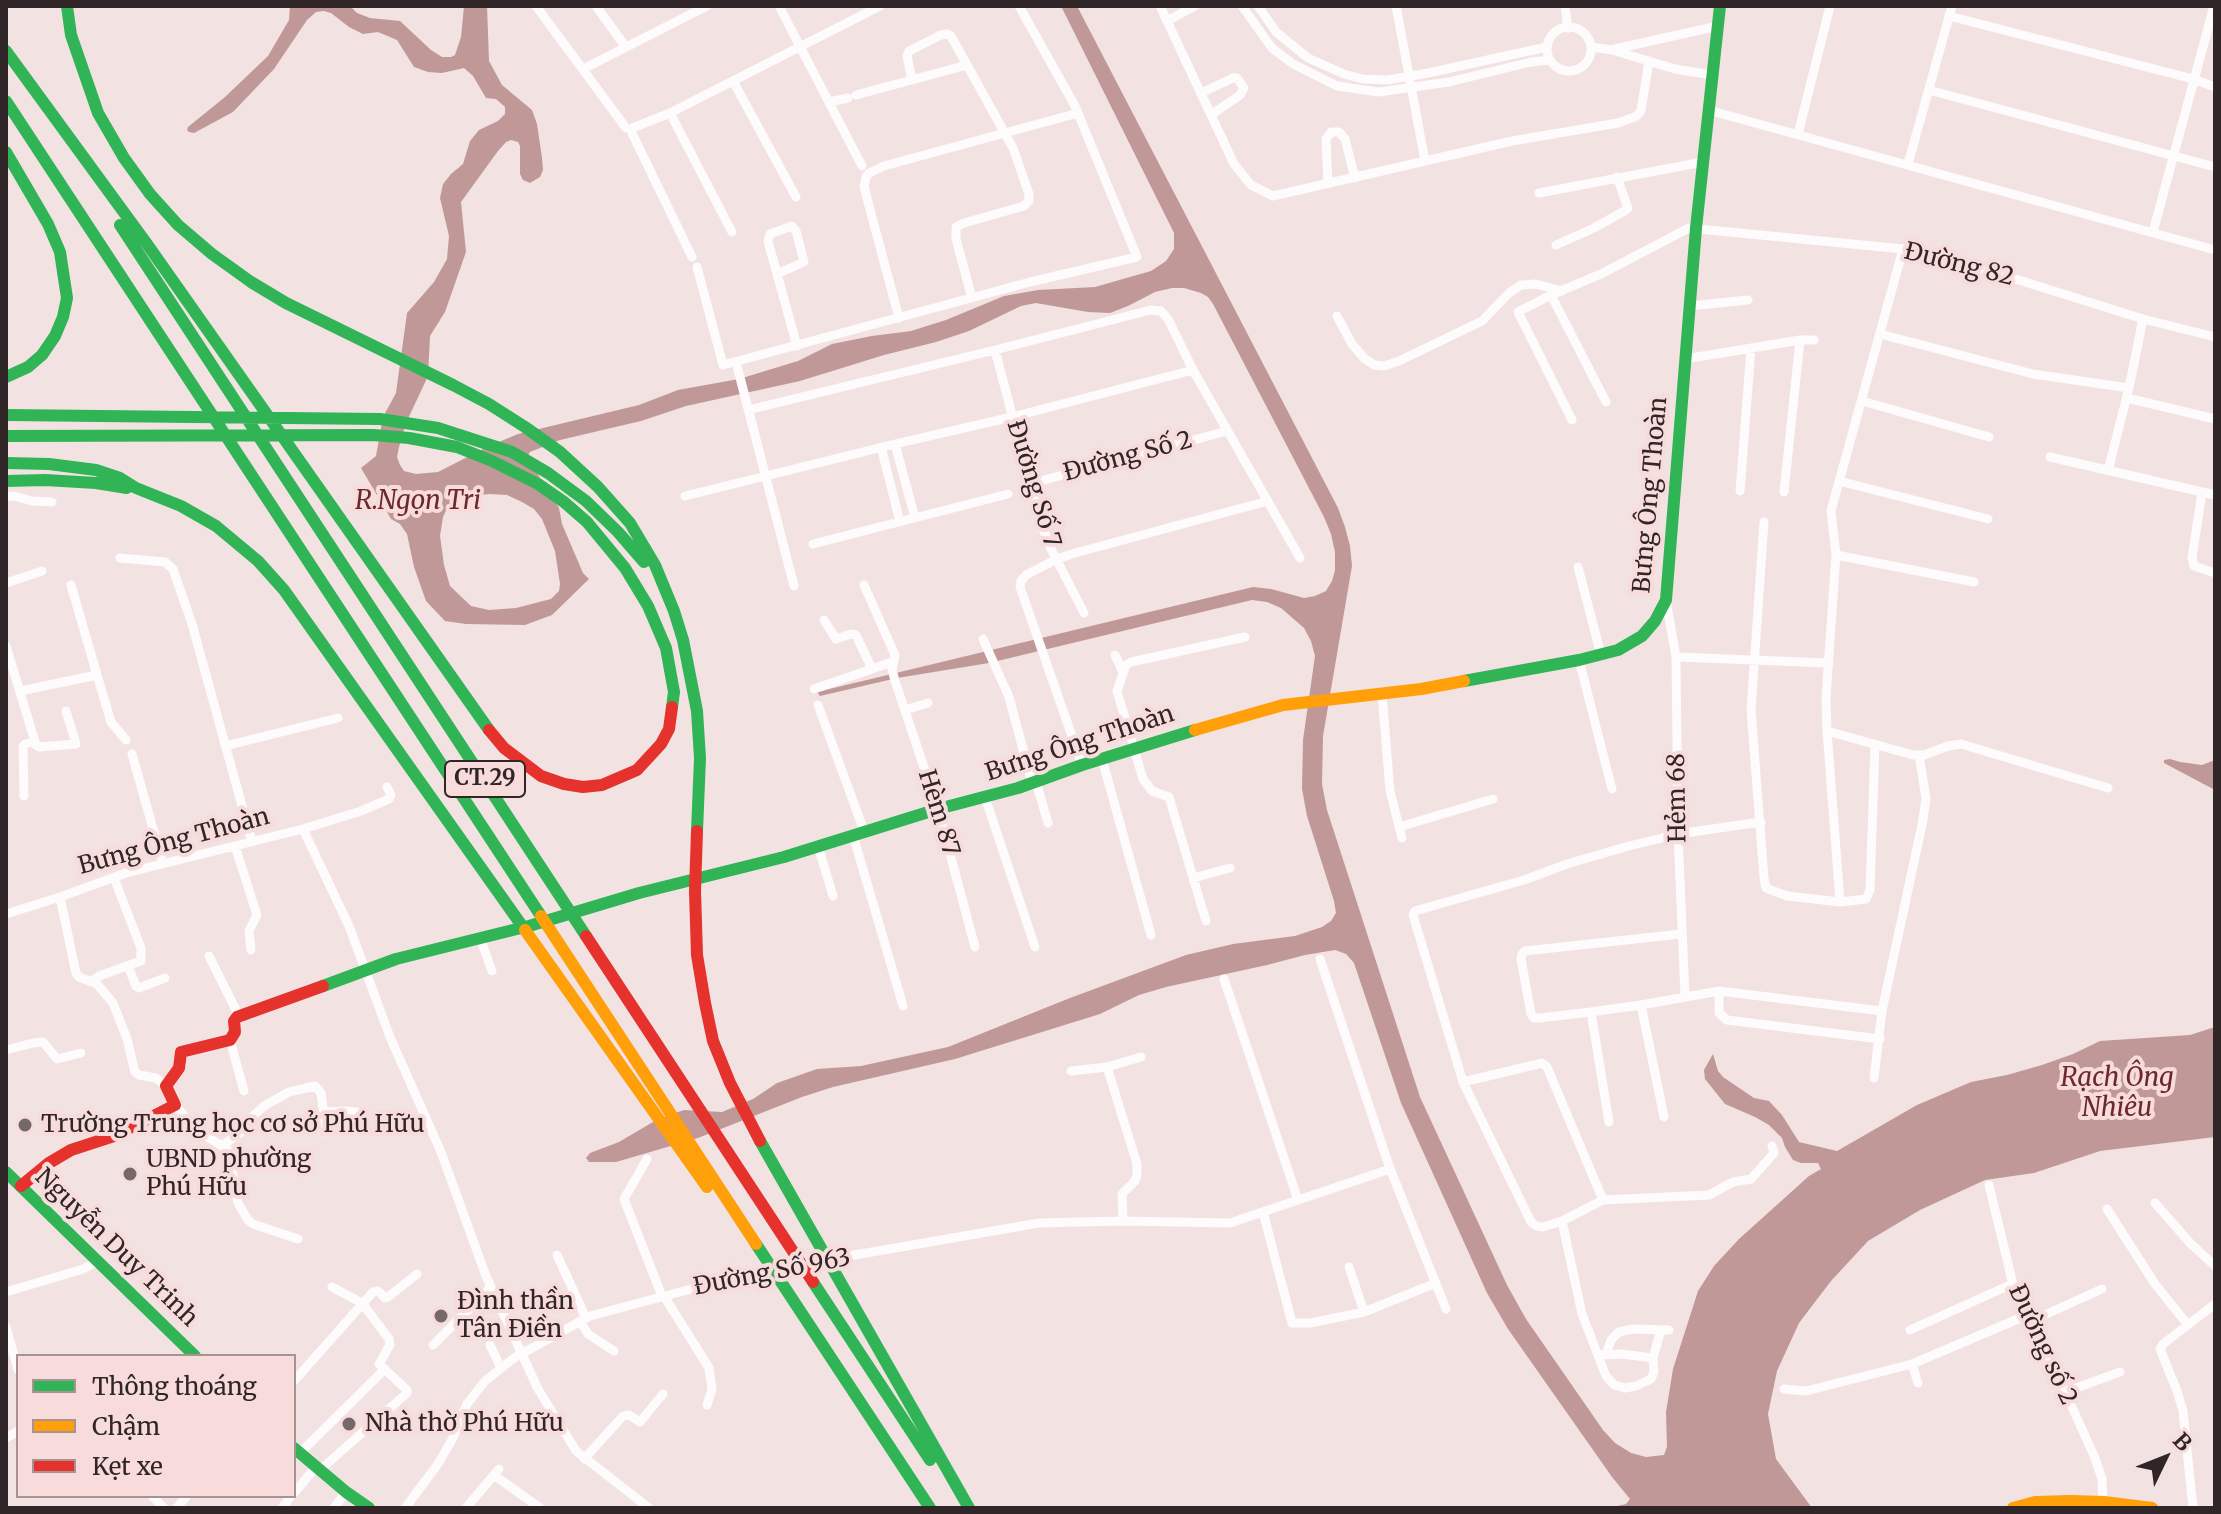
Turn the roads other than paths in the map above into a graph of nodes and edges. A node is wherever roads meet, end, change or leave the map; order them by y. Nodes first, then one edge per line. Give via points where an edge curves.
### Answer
1 (67, 6) edge
2 (536, 6) edge
3 (596, 6) edge
4 (707, 6) edge
5 (779, 6) edge
6 (880, 6) edge
7 (1019, 6) edge
8 (1160, 6) edge
9 (1195, 6) edge
10 (1242, 6) edge
11 (1258, 6) edge
12 (1408, 6) edge
13 (1565, 6) edge
14 (1720, 6) edge
15 (1830, 6) edge
16 (2212, 7) edge
17 (1397, 8) edge
18 (1950, 11) edge
19 (1167, 21) junction
20 (1718, 26) junction
21 (1568, 28) junction
22 (625, 46) junction
23 (802, 47) junction
24 (1547, 47) junction
25 (1591, 47) junction
26 (1612, 50) junction
27 (6, 51) edge
28 (1550, 60) junction
29 (1649, 61) junction
30 (967, 65) junction
31 (583, 69) junction
32 (1712, 75) junction
33 (1408, 76) junction
34 (2193, 79) junction
35 (912, 80) junction
36 (733, 81) junction
37 (1411, 87) junction
38 (2215, 87) edge
39 (1929, 90) junction
40 (1201, 93) junction
41 (6, 101) edge
42 (829, 102) junction
43 (1708, 110) junction
44 (670, 113) junction
45 (1078, 113) junction
46 (1211, 115) junction
47 (630, 129) junction
48 (1005, 133) junction
49 (1798, 134) junction
50 (6, 152) edge
51 (2173, 154) junction
52 (1425, 161) junction
53 (1703, 162) junction
54 (1908, 164) junction
55 (862, 166) dead end
56 (2215, 167) edge
57 (1617, 177) junction
58 (1355, 178) junction
59 (1328, 184) junction
60 (1539, 193) dead end
61 (796, 197) dead end
62 (1696, 228) junction
63 (732, 232) dead end
64 (2153, 232) junction
65 (1556, 245) dead end
66 (1903, 249) junction
67 (2215, 250) edge
68 (777, 274) junction
69 (1562, 291) junction
70 (1551, 295) junction
71 (972, 298) junction
72 (1748, 300) dead end
73 (1689, 306) junction
74 (1337, 316) dead end
75 (899, 318) junction
76 (2143, 319) junction
77 (1880, 334) junction
78 (2215, 337) edge
79 (1800, 340) junction
80 (1814, 340) dead end
81 (797, 346) junction
82 (1751, 348) junction
83 (995, 350) junction
84 (1685, 359) junction
85 (737, 365) junction
86 (1193, 370) junction
87 (6, 377) edge
88 (2128, 393) junction
89 (1862, 401) junction
90 (1606, 402) dead end
91 (748, 410) junction
92 (6, 415) edge
93 (1012, 417) junction
94 (2215, 419) edge
95 (1572, 420) dead end
96 (1227, 431) junction
97 (6, 436) edge
98 (1989, 437) dead end
99 (895, 444) junction
100 (881, 447) junction
101 (2050, 457) dead end
102 (6, 463) edge
103 (2108, 471) junction
104 (764, 476) junction
105 (6, 481) edge
106 (1839, 481) junction
107 (1029, 484) junction
108 (136, 488) junction
109 (1740, 491) dead end
110 (1784, 492) dead end
111 (2202, 492) junction
112 (1008, 494) dead end
113 (2215, 495) edge
114 (685, 496) dead end
115 (6, 497) edge
116 (1268, 501) junction
117 (52, 502) dead end
118 (915, 518) junction
119 (1988, 519) dead end
120 (900, 522) junction
121 (1764, 522) dead end
122 (813, 544) dead end
123 (1836, 555) junction
124 (120, 558) dead end
125 (1300, 558) dead end
126 (1057, 559) junction
127 (1578, 567) dead end
128 (42, 571) dead end
129 (2215, 573) edge
130 (1974, 582) dead end
131 (6, 583) edge
132 (71, 585) dead end
133 (864, 585) dead end
134 (794, 586) dead end
135 (1666, 600) junction
136 (674, 611) junction
137 (1084, 613) dead end
138 (824, 620) dead end
139 (1245, 637) dead end
140 (986, 644) dead end
141 (6, 646) edge
142 (1115, 655) dead end
143 (1601, 655) junction
144 (1676, 657) junction
145 (1579, 660) junction
146 (1755, 662) junction
147 (1829, 663) junction
148 (892, 666) junction
149 (872, 669) junction
150 (1123, 672) junction
151 (97, 675) junction
152 (814, 689) dead end
153 (20, 691) junction
154 (1376, 694) junction
155 (928, 703) dead end
156 (818, 705) dead end
157 (905, 710) junction
158 (66, 711) dead end
159 (338, 718) dead end
160 (1827, 731) junction
161 (126, 740) dead end
162 (33, 742) junction
163 (1875, 744) junction
164 (225, 746) junction
165 (1133, 750) junction
166 (132, 754) dead end
167 (1919, 755) junction
168 (1102, 759) junction
169 (1082, 765) junction
170 (1034, 782) junction
171 (387, 787) dead end
172 (2108, 788) dead end
173 (1612, 789) dead end
174 (24, 796) dead end
175 (985, 797) junction
176 (1493, 799) dead end
177 (938, 809) junction
178 (1761, 822) junction
179 (1048, 823) dead end
180 (1399, 827) junction
181 (303, 829) junction
182 (859, 833) junction
183 (1678, 834) junction
184 (1402, 838) dead end
185 (252, 842) junction
186 (235, 846) junction
187 (818, 846) junction
188 (163, 864) junction
189 (1230, 868) dead end
190 (114, 878) junction
191 (1193, 878) junction
192 (833, 896) dead end
193 (60, 897) junction
194 (1840, 902) junction
195 (6, 914) edge
196 (1206, 921) dead end
197 (1681, 934) junction
198 (1151, 935) dead end
199 (480, 938) junction
200 (975, 947) dead end
201 (1035, 947) dead end
202 (251, 950) dead end
203 (209, 956) dead end
204 (1320, 959) dead end
205 (128, 966) junction
206 (366, 970) junction
207 (492, 971) dead end
208 (165, 978) dead end
209 (1224, 979) dead end
210 (91, 982) junction
211 (1719, 991) junction
212 (1685, 996) junction
213 (1641, 1005) junction
214 (903, 1006) dead end
215 (1882, 1011) junction
216 (1591, 1012) junction
217 (239, 1016) junction
218 (1880, 1039) junction
219 (230, 1040) junction
220 (6, 1050) edge
221 (81, 1053) dead end
222 (1141, 1057) dead end
223 (1107, 1067) junction
224 (1071, 1071) dead end
225 (1874, 1078) dead end
226 (1463, 1082) junction
227 (166, 1086) junction
228 (244, 1091) dead end
229 (175, 1105) junction
230 (324, 1112) junction
231 (362, 1113) dead end
232 (1664, 1117) dead end
233 (1609, 1122) dead end
234 (326, 1132) dead end
235 (222, 1146) junction
236 (1772, 1146) dead end
237 (647, 1159) dead end
238 (1390, 1169) junction
239 (6, 1172) edge
240 (1989, 1185) dead end
241 (21, 1186) junction
242 (1298, 1200) junction
243 (1603, 1200) junction
244 (2155, 1203) dead end
245 (2107, 1209) dead end
246 (1263, 1212) junction
247 (1123, 1221) junction
248 (1562, 1221) junction
249 (298, 1239) dead end
250 (557, 1255) dead end
251 (99, 1261) junction
252 (2215, 1266) edge
253 (1349, 1267) dead end
254 (417, 1274) dead end
255 (1436, 1283) junction
256 (2012, 1284) junction
257 (332, 1287) dead end
258 (491, 1287) junction
259 (2102, 1289) dead end
260 (6, 1292) edge
261 (663, 1296) junction
262 (362, 1303) junction
263 (2215, 1304) edge
264 (1446, 1309) dead end
265 (1364, 1312) junction
266 (2027, 1319) junction
267 (583, 1320) junction
268 (2188, 1325) junction
269 (6, 1327) edge
270 (1910, 1330) dead end
271 (433, 1345) dead end
272 (490, 1345) dead end
273 (614, 1351) dead end
274 (522, 1353) junction
275 (193, 1354) edge
276 (1602, 1355) junction
277 (1653, 1358) junction
278 (16, 1363) edge
279 (1912, 1364) junction
280 (501, 1368) junction
281 (385, 1369) junction
282 (2120, 1372) dead end
283 (296, 1379) edge
284 (1918, 1383) dead end
285 (1784, 1389) dead end
286 (2065, 1392) junction
287 (663, 1394) dead end
288 (707, 1405) dead end
289 (297, 1450) edge
290 (584, 1459) junction
291 (318, 1468) junction
292 (296, 1491) edge
293 (346, 1492) junction
294 (2103, 1505) edge
295 (2125, 1506) edge
296 (334, 1508) edge
297 (369, 1508) edge
298 (405, 1508) edge
299 (466, 1508) edge
300 (540, 1508) edge
301 (649, 1508) edge
302 (929, 1508) edge
303 (962, 1508) edge
304 (969, 1508) edge
305 (2013, 1508) edge
306 (2152, 1508) edge
307 (2193, 1508) edge

1 - 136 main road via 71,35 98,113 124,158 178,225 286,303 489,404 560,452 630,523
2 - 31 street
3 - 22 street
4 - 22 street
5 - 23 street
6 - 23 street
7 - 45 street
8 - 19 street
9 - 19 street
10 - 37 street via 1272,48 1313,76 1337,86 1379,92
11 - 33 street via 1276,32 1308,58 1363,79
12 - 17 street
13 - 21 street
14 - 20 main road, Bưng Ông Thoàn
15 - 49 street
16 - 34 street
17 - 33 street
18 - 34 street
18 - 39 street
19 - 40 street
20 - 26 street
20 - 32 main road, Bưng Ông Thoàn
21 - 24 street via 1553,34
21 - 25 street via 1584,34
22 - 31 street
23 - 36 street
23 - 42 street
24 - 28 street
24 - 33 street
25 - 26 street
25 - 28 street via 1587,61 1576,70 1561,69
26 - 29 street
27 - 97 main road via 147,244 479,717 504,748 541,776 583,787 602,785 637,770 669,729 674,692 666,648 648,606 616,556 587,522 538,484 492,461 457,447 373,435
27 - 303 main road, CT.29
28 - 37 street
29 - 32 street
29 - 52 street via 1637,116
30 - 35 street
30 - 35 street via 951,36 941,35 907,53
30 - 48 street
31 - 47 street
32 - 43 main road, Bưng Ông Thoàn
33 - 37 street
34 - 38 street
34 - 51 street
35 - 42 street
36 - 44 street
36 - 61 street
37 - 52 street
39 - 51 street
39 - 54 street
40 - 46 street
40 - 46 street via 1233,78 1244,88
41 - 302 main road, CT.29
42 - 55 street
43 - 49 street
43 - 53 main road, Bưng Ông Thoàn
44 - 47 street
44 - 63 street
45 - 48 street
45 - 71 street via 1137,257
46 - 59 street via 1234,164 1251,185 1273,196
47 - 85 street via 694,262 723,365
48 - 71 street via 1029,201 956,227
48 - 75 street via 884,166 866,177 864,187
49 - 54 street
50 - 87 main road via 60,252 67,298 55,336 42,355
51 - 56 street
51 - 64 street
52 - 58 street
53 - 57 street
53 - 62 main road, Bưng Ông Thoàn
54 - 64 street
57 - 60 street
57 - 65 street via 1628,208
58 - 59 street
58 - 59 street via 1345,139 1331,132 1326,139
62 - 66 street, Đường 82
62 - 69 street
62 - 73 main road, Bưng Ông Thoàn
64 - 67 street
66 - 76 street, Đường 82
66 - 77 street
68 - 68 street via 768,238 792,226 804,262
68 - 81 street
69 - 70 street
69 - 74 street via 1521,285 1482,321 1384,366 1364,358
70 - 90 street
70 - 95 street via 1518,315
71 - 75 street
72 - 73 street
73 - 84 main road, Bưng Ông Thoàn
75 - 81 street
76 - 78 street, Đường 82
76 - 88 street
77 - 88 street
77 - 89 street
79 - 80 street
79 - 82 street
79 - 110 street
81 - 85 street
82 - 84 street
82 - 109 street
83 - 86 street via 1161,311
83 - 91 street
83 - 93 street, Đường Số 7
84 - 135 main road, Bưng Ông Thoàn
85 - 91 street
86 - 93 street
86 - 96 street
88 - 94 street
88 - 103 street
89 - 98 street
89 - 106 street
91 - 104 street
92 - 136 main road via 380,419 438,428 512,452 586,501 648,566
93 - 99 street
93 - 107 street, Đường Số 7
96 - 107 street, Đường Số 2
96 - 116 street
99 - 100 street
99 - 118 street
100 - 104 street
100 - 120 street
101 - 103 street
102 - 108 main road via 96,470
103 - 111 street
104 - 114 street
104 - 134 street
105 - 108 main road
106 - 119 street
106 - 123 street via 1831,521
107 - 126 street, Đường Số 7
108 - 302 main road via 216,526 284,590
111 - 113 street
111 - 129 street via 2192,558 2194,566
112 - 118 street
115 - 117 street
116 - 125 street
116 - 126 street
118 - 120 street
120 - 122 street
121 - 146 street
123 - 130 street
123 - 147 street
124 - 164 street via 165,562 173,569
126 - 137 street, Đường Số 7
126 - 169 street via 1026,575 1020,587
127 - 143 street
128 - 131 street
132 - 151 street
133 - 148 street, Hèm 87 via 895,655
135 - 143 main road, Bưng Ông Thoàn via 1642,636
135 - 144 street, Hẻm 68
136 - 304 main road via 693,681 700,758 697,955 713,1041 752,1126
138 - 149 street via 836,639 856,635
139 - 150 street via 1131,662
140 - 170 street via 1009,697
141 - 153 street
142 - 150 street
143 - 145 main road, Bưng Ông Thoàn
144 - 146 street
144 - 183 street, Hẻm 68
145 - 154 main road, Bưng Ông Thoàn
145 - 173 street
146 - 147 street
146 - 178 street via 1751,710
147 - 160 street
148 - 149 street
148 - 157 street, Hèm 87
149 - 152 street
150 - 165 street via 1117,691
151 - 153 street
151 - 161 street via 111,722
153 - 162 street
154 - 165 main road, Bưng Ông Thoàn via 1260,710
154 - 180 street
155 - 157 street
156 - 182 street
157 - 177 street, Hèm 87
158 - 162 street via 76,744 39,747
159 - 164 street
160 - 163 street
160 - 194 street
162 - 174 street via 23,747
163 - 167 street
163 - 194 street via 1870,890 1866,899
164 - 185 street
165 - 168 main road, Bưng Ông Thoàn
165 - 191 street via 1147,787 1169,797
166 - 188 street
167 - 172 street via 1961,744
167 - 215 street via 1926,798 1923,820
168 - 169 main road, Bưng Ông Thoàn
168 - 198 street
169 - 170 main road, Bưng Ông Thoàn
170 - 175 main road, Bưng Ông Thoàn
170 - 179 street
171 - 181 street via 389,799
175 - 177 main road, Bưng Ông Thoàn
175 - 201 street
176 - 180 street
177 - 182 main road, Bưng Ông Thoàn
177 - 200 street, Hèm 87
178 - 183 street
178 - 194 street via 1766,888
180 - 184 street
181 - 185 street, Bưng Ông Thoàn
181 - 206 street, Bưng Ông Thoàn
182 - 187 main road, Bưng Ông Thoàn
182 - 214 street
183 - 197 street, Hẻm 68
183 - 226 street via 1414,913
185 - 186 street, Bưng Ông Thoàn
186 - 188 street, Bưng Ông Thoàn
186 - 202 street via 257,915 249,931
187 - 192 street
187 - 199 main road, Bưng Ông Thoàn
188 - 190 street, Bưng Ông Thoàn
189 - 191 street
190 - 193 street, Bưng Ông Thoàn
190 - 205 street via 141,948 141,961
191 - 196 street
193 - 195 street, Bưng Ông Thoàn
193 - 210 street via 74,969
197 - 212 street, Hẻm 68
197 - 216 street via 1522,954 1534,1018
199 - 206 main road, Bưng Ông Thoàn
199 - 207 street
203 - 217 street
204 - 238 street
205 - 208 street via 139,988
205 - 210 street
206 - 217 main road
206 - 258 street
209 - 242 street
210 - 227 street via 113,1003 135,1072
211 - 212 street
211 - 215 street
211 - 218 street via 1719,1013 1727,1020
212 - 213 street
213 - 216 street
213 - 232 street
215 - 218 street
216 - 233 street
217 - 219 main road
218 - 225 street
219 - 227 main road via 184,1050
219 - 228 street
220 - 221 street via 43,1042 57,1059
222 - 223 street
223 - 224 street
223 - 247 street via 1137,1164 1135,1181 1122,1194
226 - 243 street via 1542,1063 1547,1067
226 - 248 street via 1531,1222 1543,1227
227 - 229 main road
229 - 235 street via 196,1130
229 - 241 main road via 114,1136 71,1150
230 - 231 street
230 - 234 street
230 - 235 street via 318,1088 289,1092 257,1111 244,1130
235 - 249 street via 248,1220
236 - 243 street via 1774,1153 1751,1179 1709,1195
237 - 261 street via 624,1199
238 - 242 street, Đường Số 963
238 - 255 street
239 - 241 main road, Nguyễn Duy Trinh
240 - 256 street, Đường số 2
241 - 251 main road, Nguyễn Duy Trinh
242 - 246 street, Đường Số 963
243 - 248 street
244 - 252 street
245 - 268 street
246 - 247 street, Đường Số 963 via 1230,1223
246 - 265 street via 1292,1323
247 - 261 street, Đường Số 963 via 1039,1223 751,1273
248 - 276 street via 1582,1314
250 - 267 street
251 - 260 street
251 - 275 main road, Nguyễn Duy Trinh
253 - 265 street
254 - 262 street via 388,1297 375,1290
255 - 264 street
255 - 265 street
256 - 266 street, Đường số 2
256 - 270 street
257 - 262 street
258 - 271 street
258 - 274 street
259 - 266 street
261 - 267 street, Đường Số 963
261 - 288 street via 709,1368 712,1389
262 - 281 street via 390,1342 379,1361
262 - 283 street
263 - 268 street
266 - 279 street
266 - 286 street, Đường số 2
267 - 273 street via 588,1334
267 - 274 street, Đường Số 963
268 - 307 street via 2160,1349 2183,1411
269 - 278 street
272 - 280 street
274 - 280 street, Đường Số 963
274 - 290 street via 538,1389
276 - 277 street
276 - 277 street via 1606,1376 1625,1388 1651,1379
276 - 277 street via 1619,1332 1665,1330
279 - 284 street
279 - 285 street via 1806,1391
280 - 298 street, Đường Số 963 via 467,1404 438,1464
281 - 289 street
281 - 291 street via 407,1393
282 - 286 street
286 - 294 street, Đường số 2 via 2095,1458
287 - 290 street via 640,1422 623,1416
289 - 291 main road
290 - 301 street
291 - 292 street
291 - 293 main road
293 - 296 street
293 - 297 main road
294 - 295 main road
294 - 305 main road via 2035,1502
295 - 306 main road
299 - 300 street via 496,1472

